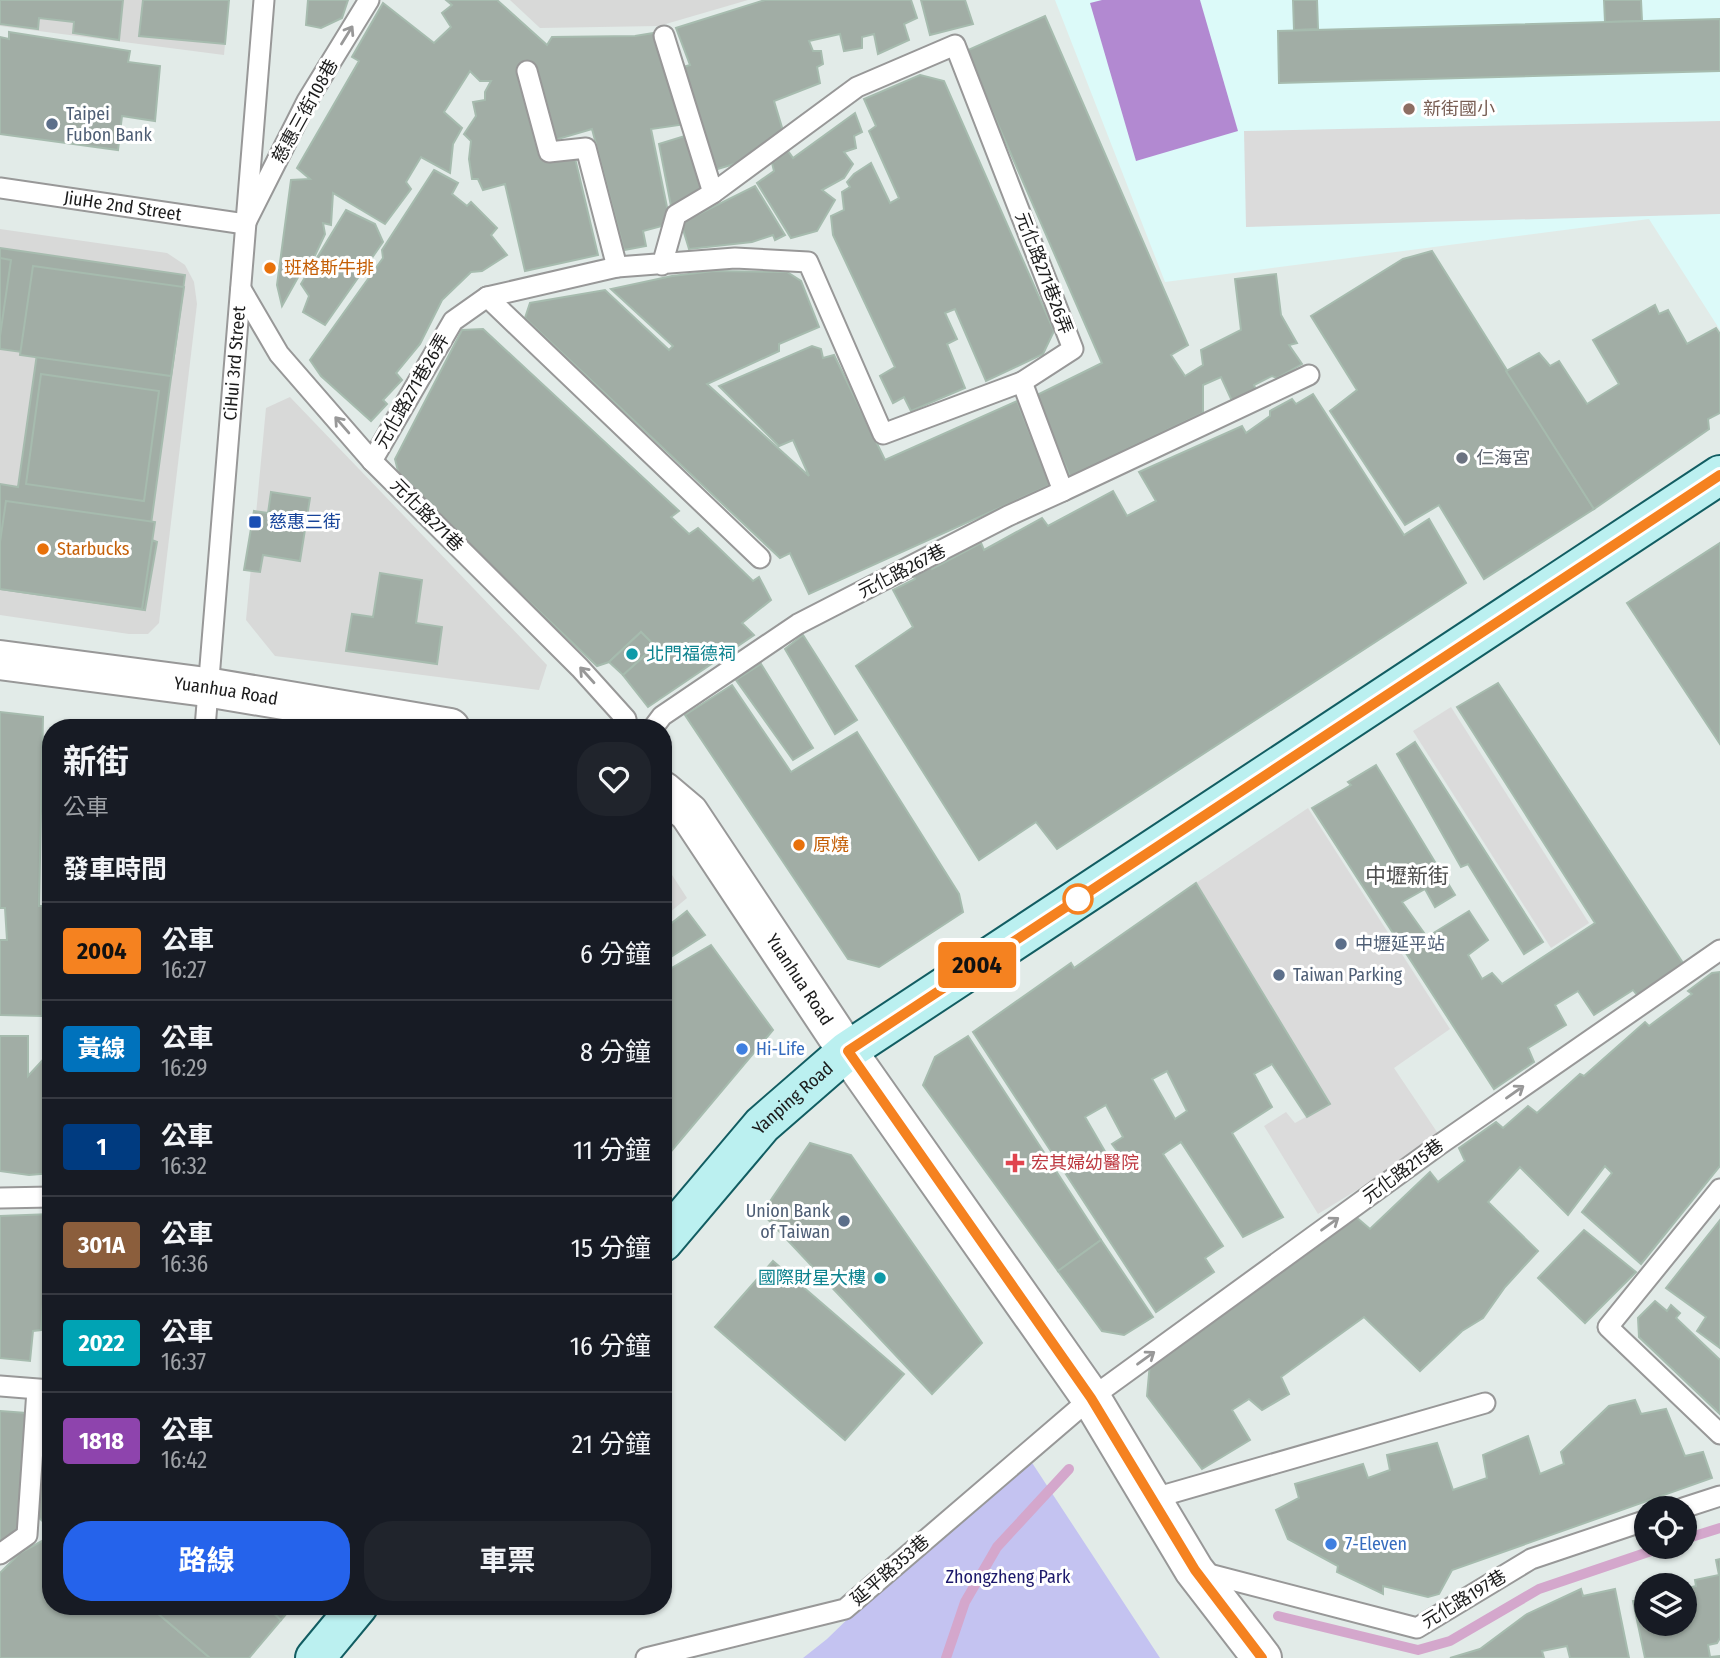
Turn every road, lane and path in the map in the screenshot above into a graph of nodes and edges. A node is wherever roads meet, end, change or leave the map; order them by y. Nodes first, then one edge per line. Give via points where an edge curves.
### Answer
1 (264, 0) edge
2 (369, 0) edge
3 (664, 36) dead end
4 (527, 71) dead end
5 (0, 188) edge
6 (713, 193) junction
7 (245, 224) junction
8 (662, 265) junction
9 (617, 267) junction
10 (240, 289) junction
11 (487, 297) junction
12 (1309, 375) dead end
13 (1021, 382) junction
14 (372, 461) junction
15 (1720, 475) edge
16 (1063, 491) junction
17 (761, 558) dead end
18 (0, 660) edge
19 (206, 687) junction
20 (205, 719) edge
21 (396, 719) edge
22 (626, 719) edge
23 (660, 719) edge
24 (672, 799) edge
25 (1720, 950) edge
26 (848, 1051) junction
27 (1720, 1189) edge
28 (42, 1196) edge
29 (0, 1198) edge
30 (672, 1231) edge
31 (0, 1386) edge
32 (42, 1390) edge
33 (1091, 1398) junction
34 (1485, 1403) dead end
35 (42, 1407) edge
36 (1720, 1434) edge
37 (1720, 1496) edge
38 (1152, 1499) junction
39 (1697, 1503) edge
40 (1634, 1524) edge
41 (0, 1554) edge
42 (1195, 1570) junction
43 (351, 1615) edge
44 (315, 1658) edge
45 (646, 1658) edge
46 (1262, 1658) edge

1 - 7 lane, CiHui 3rd Street
7 -> 2 lane, 慈惠三街108巷 via 307,101
3 - 6 lane
4 - 9 lane via 549,152 586,148
5 - 7 lane, JiuHe 2nd Street
6 - 8 lane, 元化路271巷26弄 via 676,215
6 - 13 lane, 元化路271巷26弄 via 857,88 956,46 1073,349
7 - 10 lane, CiHui 3rd Street
8 - 9 lane, 元化路271巷26弄
8 - 13 lane, 元化路271巷26弄 via 735,258 808,262 883,434
9 - 11 lane, 元化路271巷26弄
14 -> 10 lane, 元化路271巷 via 279,354
10 - 19 lane, CiHui 3rd Street
11 - 14 lane, 元化路271巷26弄 via 453,321
11 - 17 lane
12 - 16 lane, 元化路267巷
13 - 16 lane
22 -> 14 lane, 元化路271巷
15 - 26 main road, Yanping Road
16 - 23 lane, 元化路267巷 via 798,624
18 - 19 street, Yuanhua Road
19 - 20 lane, CiHui 3rd Street
19 - 21 street, Yuanhua Road
24 - 26 street, Yuanhua Road via 689,813
33 -> 25 lane, 元化路215巷 via 1439,1145
26 - 30 main road, Yanping Road via 762,1125
26 - 33 street, Yuanhua Road
27 - 36 lane via 1608,1326
28 - 29 lane
31 - 32 lane
33 - 38 street, Yuanhua Road
33 - 45 lane, 延平路353巷 via 845,1609
34 - 38 lane
35 - 41 lane via 27,1535
37 - 39 lane
38 - 42 street, Yuanhua Road
40 - 42 lane, 元化路197巷 via 1531,1559 1417,1628
42 - 46 street, Yuanhua Road
43 - 44 main road

